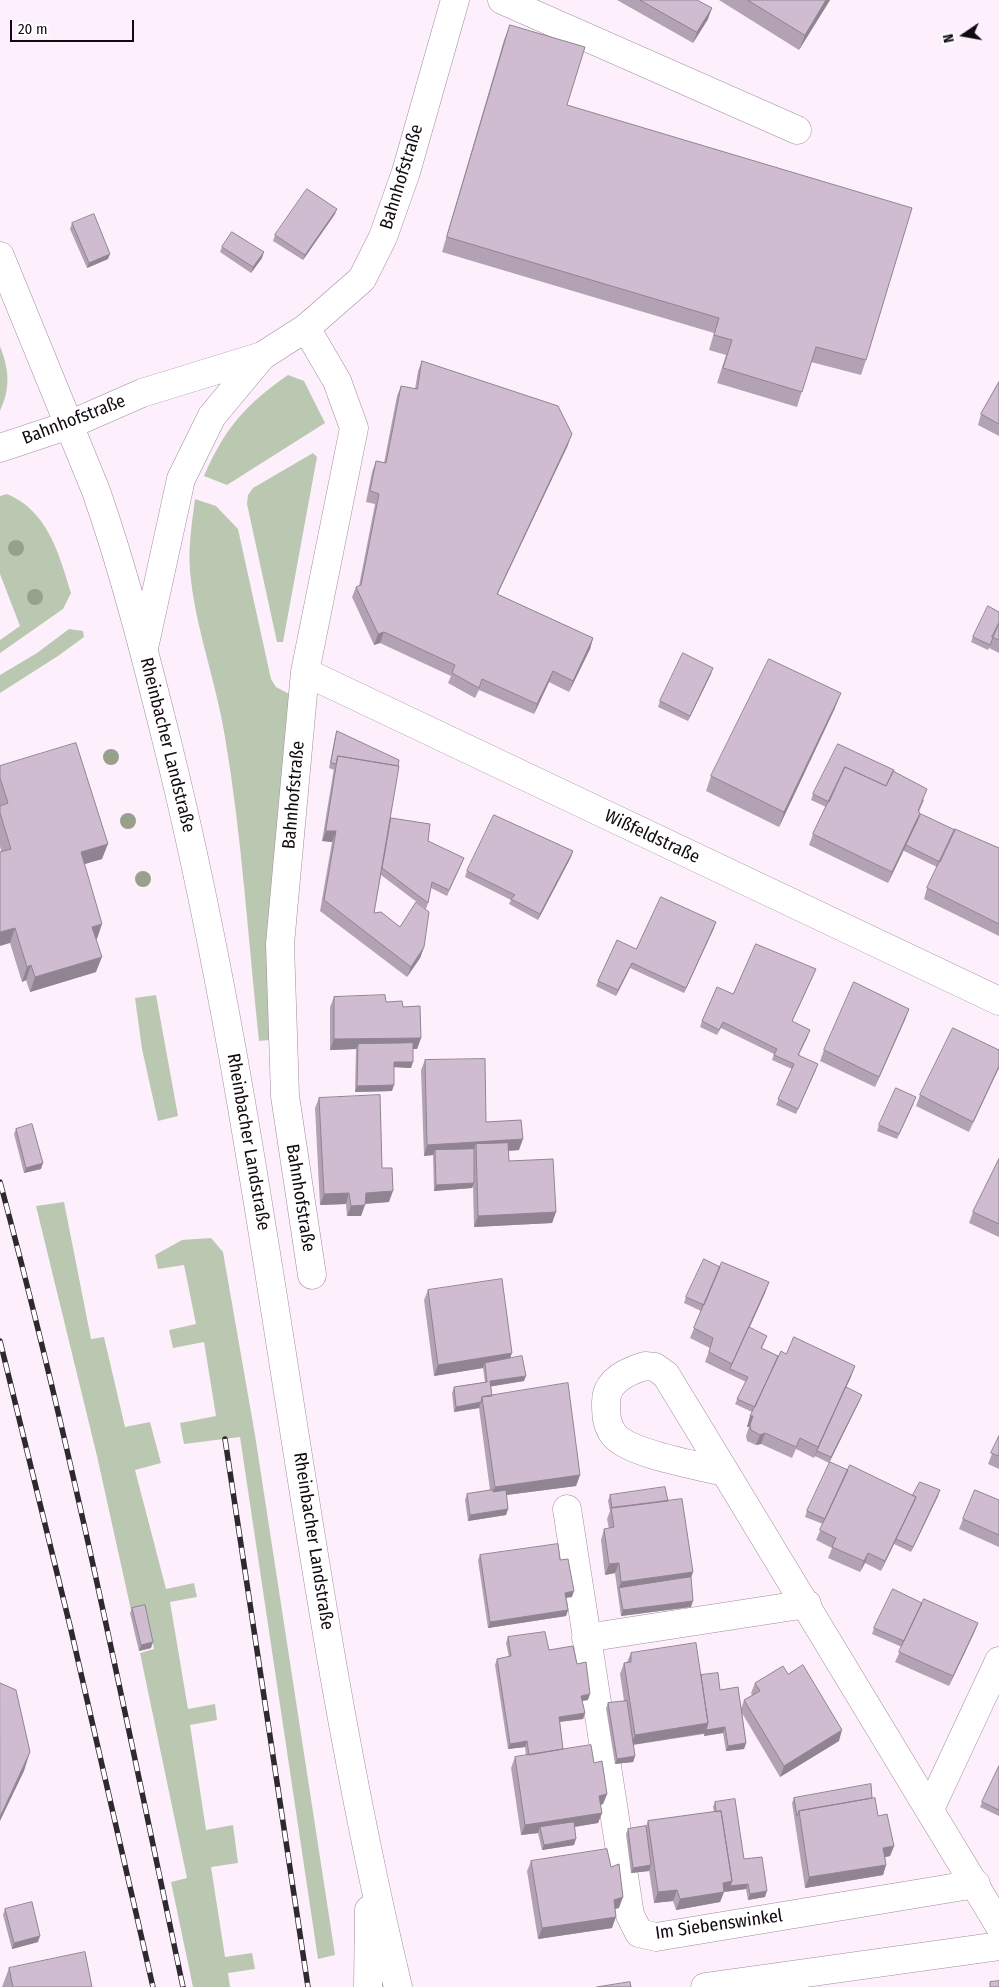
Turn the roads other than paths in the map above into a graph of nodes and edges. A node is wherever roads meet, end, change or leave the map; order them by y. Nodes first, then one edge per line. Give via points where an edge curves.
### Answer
1 (455, 0) edge
2 (502, 0) edge
3 (797, 130) dead end
4 (0, 256) edge
5 (306, 328) junction
6 (262, 356) junction
7 (69, 425) junction
8 (0, 448) edge
9 (144, 648) junction
10 (305, 672) junction
11 (999, 1001) edge
12 (312, 1275) dead end
13 (726, 1472) junction
14 (567, 1509) dead end
15 (807, 1604) junction
16 (586, 1638) junction
17 (999, 1661) edge
18 (930, 1809) junction
19 (370, 1872) junction
20 (976, 1884) junction
21 (999, 1925) edge
22 (999, 1946) edge
23 (368, 1987) edge
24 (398, 1987) edge
25 (705, 1987) edge

1 - 5 street, Bahnhofstraße via 406,172 383,237 362,278
2 - 3 street
4 - 7 street, Rheinbacher Landstraße
5 - 6 street, Bahnhofstraße
5 - 10 street, Bahnhofstraße via 337,381 354,428
6 - 7 street, Bahnhofstraße via 142,393
6 - 9 street, Bahnhofstraße via 212,416 181,479
7 - 8 street, Bahnhofstraße
7 - 9 street, Rheinbacher Landstraße via 109,528
9 - 19 street, Rheinbacher Landstraße via 182,802 226,1014
10 - 11 street, Wißfeldstraße
10 - 12 street, Bahnhofstraße via 280,944 285,1096
13 - 13 street via 624,1444 613,1434 606,1416 606,1396 615,1381 628,1371 645,1366 656,1367 666,1375
13 - 15 street
14 - 16 street, Im Siebenswinkel
15 - 16 street
15 - 18 street
16 - 20 street, Im Siebenswinkel via 630,1915 639,1933 656,1937
17 - 18 street
18 - 20 street
19 - 23 street, Rheinbacher Landstraße
19 - 24 street, Rheinbacher Landstraße
20 - 21 street
22 - 25 street

